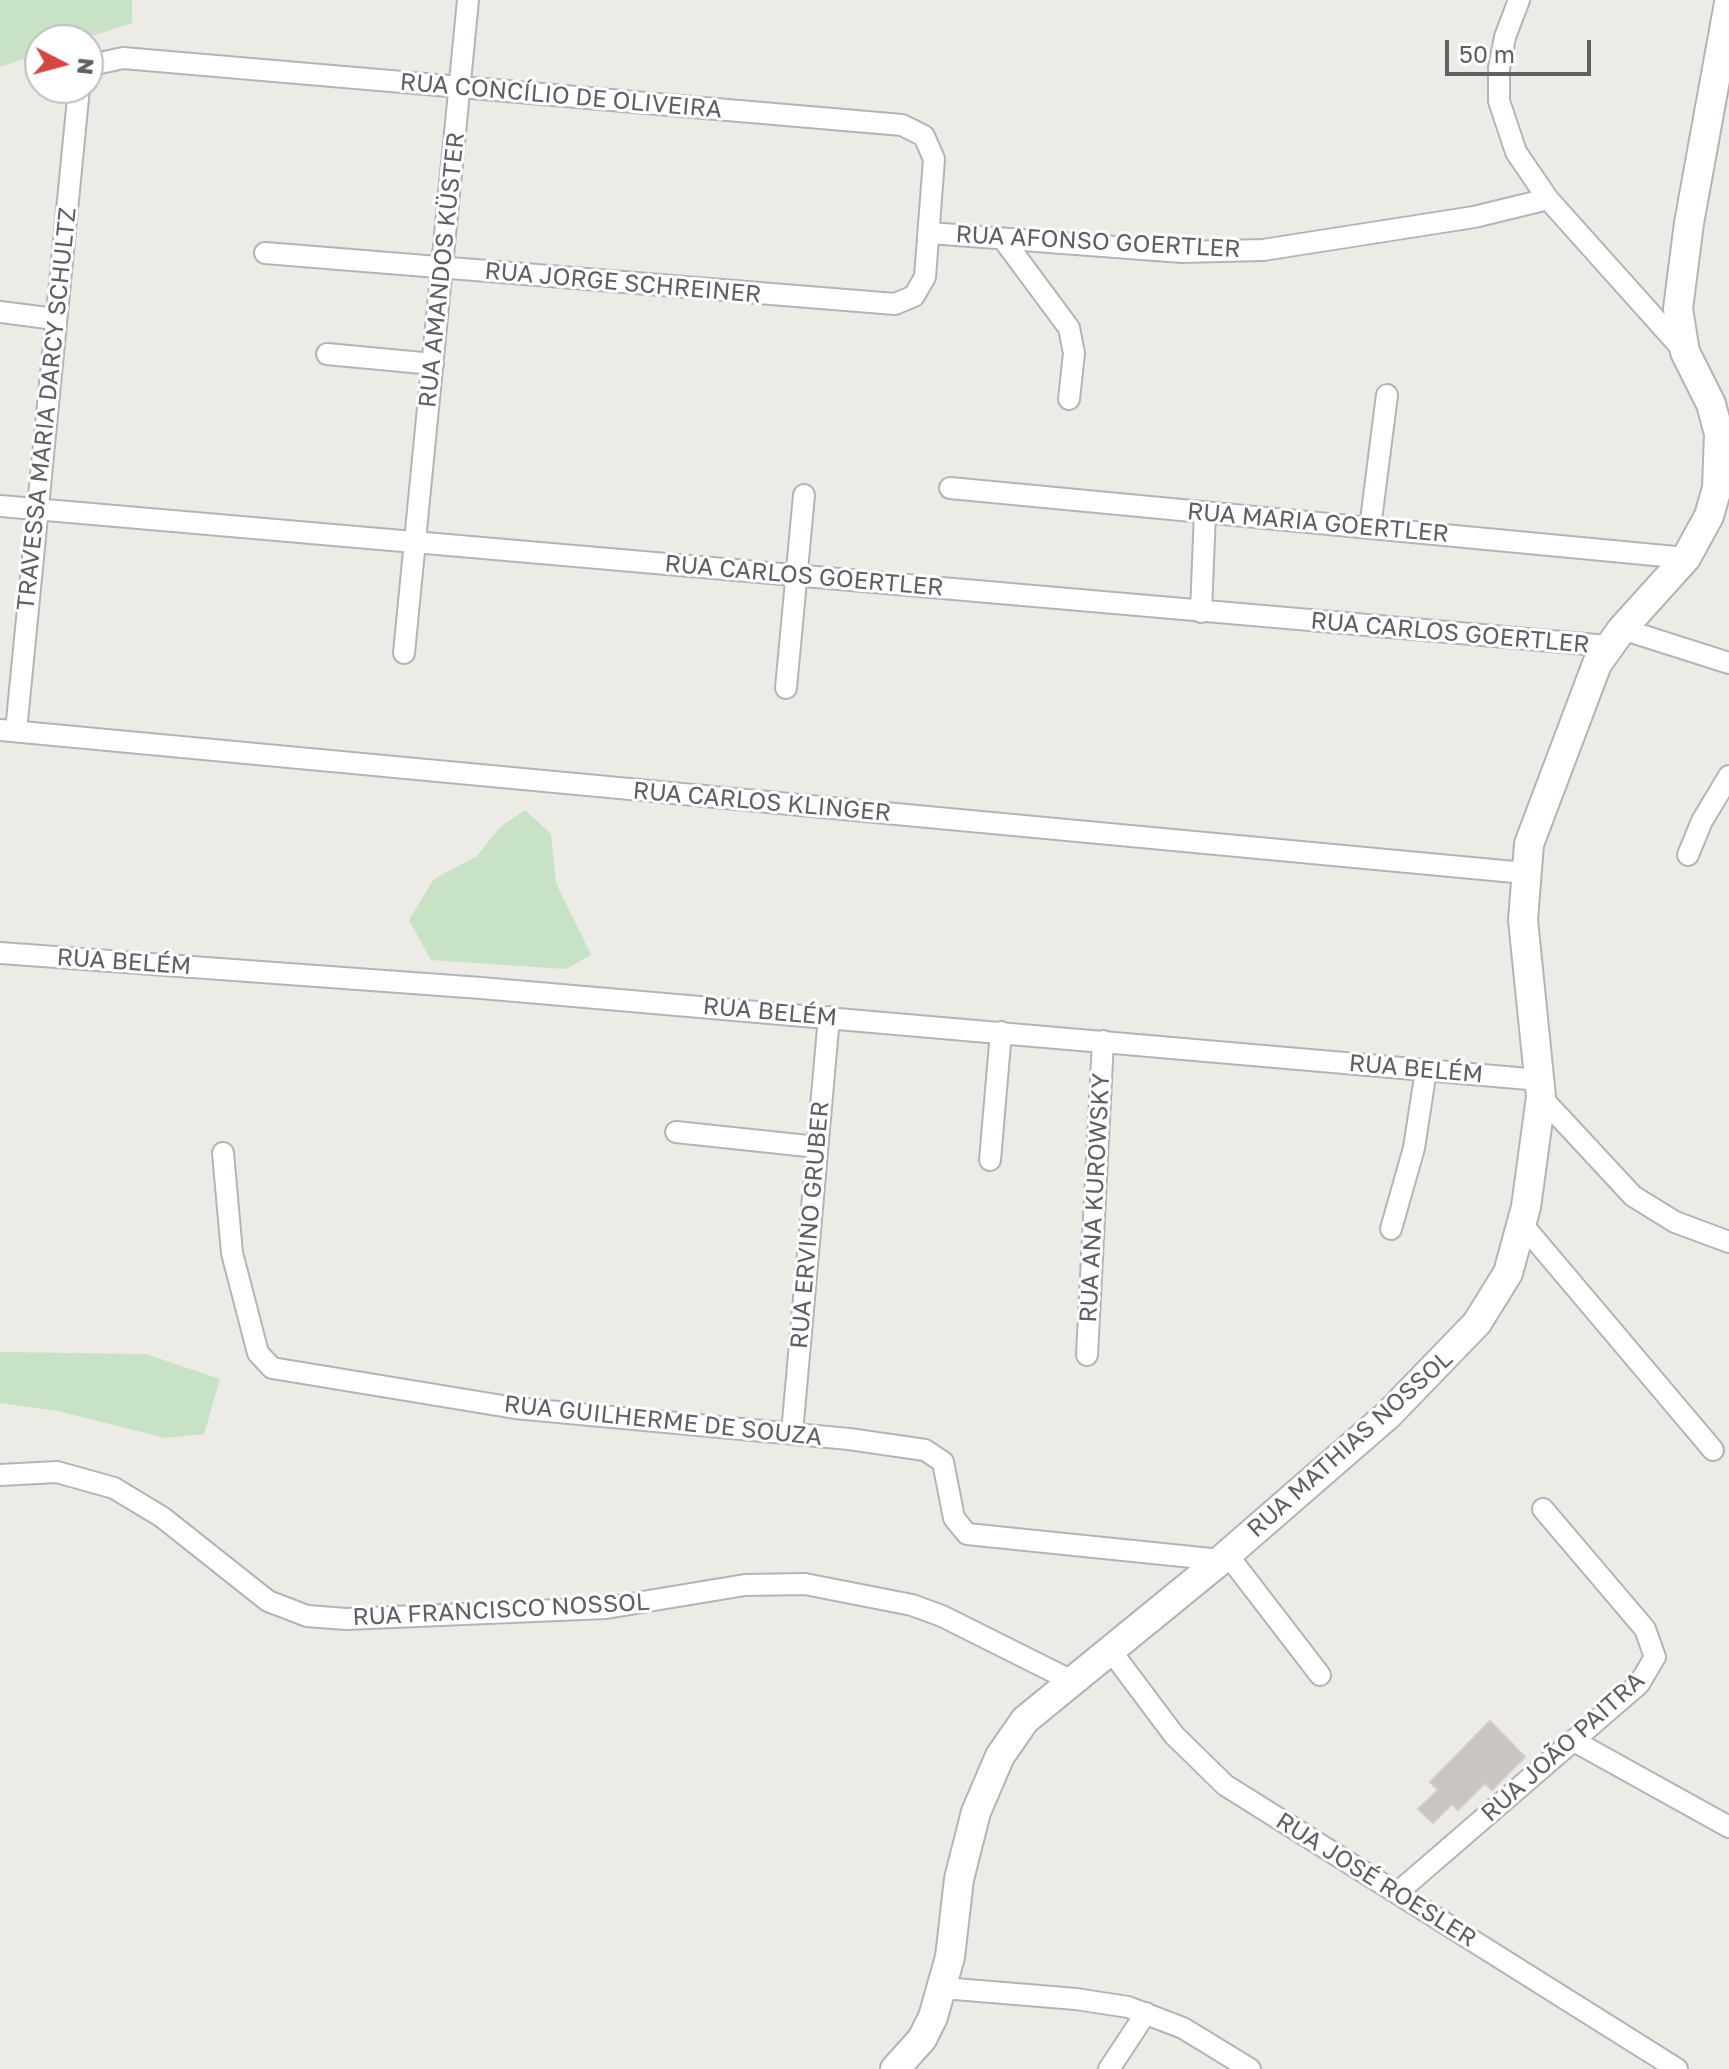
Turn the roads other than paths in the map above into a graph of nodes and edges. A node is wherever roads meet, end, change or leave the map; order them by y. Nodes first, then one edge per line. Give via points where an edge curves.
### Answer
1 (468, 0) edge
2 (1519, 0) edge
3 (1729, 3) edge
4 (104, 64) edge
5 (460, 87) junction
6 (77, 104) edge
7 (1548, 199) junction
8 (930, 233) junction
9 (1003, 239) junction
10 (265, 253) dead end
11 (443, 268) junction
12 (0, 312) edge
13 (55, 319) junction
14 (1685, 352) junction
15 (327, 354) dead end
16 (433, 364) junction
17 (1387, 395) dead end
18 (1069, 399) dead end
19 (950, 488) dead end
20 (804, 495) dead end
21 (0, 506) edge
22 (36, 509) junction
23 (1205, 512) junction
24 (1370, 528) junction
25 (415, 540) junction
26 (1686, 558) junction
27 (797, 575) junction
28 (1201, 612) junction
29 (1615, 637) junction
30 (404, 653) dead end
31 (1729, 663) edge
32 (786, 688) dead end
33 (8, 731) edge
34 (1729, 776) edge
35 (1688, 855) dead end
36 (1525, 873) junction
37 (0, 953) edge
38 (829, 1017) junction
39 (1001, 1032) junction
40 (1103, 1041) junction
41 (1426, 1070) junction
42 (1540, 1088) junction
43 (676, 1132) dead end
44 (817, 1147) junction
45 (223, 1153) dead end
46 (990, 1160) dead end
47 (1522, 1224) junction
48 (1391, 1229) dead end
49 (1729, 1242) edge
50 (1087, 1355) dead end
51 (792, 1433) junction
52 (1713, 1450) dead end
53 (0, 1475) edge
54 (1543, 1509) dead end
55 (1224, 1557) junction
56 (1111, 1651) junction
57 (1320, 1675) dead end
58 (1072, 1681) junction
59 (1574, 1741) junction
60 (1729, 1827) edge
61 (1397, 1893) junction
62 (943, 1988) junction
63 (1146, 2013) junction
64 (895, 2069) edge
65 (1109, 2069) edge
66 (1250, 2069) edge
67 (1677, 2069) edge

1 - 5 street, RUA AMANDOS KÜSTER
2 - 7 street via 1505,37 1499,101 1516,152
3 - 14 street, RUA MATHIAS NOSSOL via 1679,290
4 - 5 street, RUA CONCÍLIO DE OLIVEIRA via 123,58
5 - 8 street, RUA CONCÍLIO DE OLIVEIRA via 914,129 924,136 934,159
5 - 11 street, RUA AMANDOS KÜSTER
6 - 13 street, TRAVESSA MARIA DARCY SCHULTZ
7 - 9 street, RUA AFONSO GOERTLER via 1459,219 1263,250 1182,252
7 - 14 street
8 - 9 street, RUA AFONSO GOERTLER
8 - 11 street, RUA JORGE SCHREINER via 921,288 895,304
9 - 18 street via 1069,328 1074,353
10 - 11 street, RUA JORGE SCHREINER
11 - 16 street, RUA AMANDOS KÜSTER
12 - 13 street
13 - 22 street, TRAVESSA MARIA DARCY SCHULTZ
14 - 26 street, RUA MATHIAS NOSSOL via 1711,404 1721,459 1709,516
15 - 16 street
16 - 25 street, RUA AMANDOS KÜSTER
17 - 24 street
19 - 23 street, RUA MARIA GOERTLER
20 - 27 street
21 - 22 street, RUA CARLOS GOERTLER
22 - 25 street, RUA CARLOS GOERTLER
22 - 33 street, TRAVESSA MARIA DARCY SCHULTZ
23 - 24 street, RUA MARIA GOERTLER
23 - 28 street
24 - 26 street, RUA MARIA GOERTLER
25 - 27 street, RUA CARLOS GOERTLER
25 - 30 street, RUA AMANDOS KÜSTER
26 - 29 street, RUA MATHIAS NOSSOL
27 - 28 street, RUA CARLOS GOERTLER
27 - 32 street
28 - 29 street, RUA CARLOS GOERTLER
29 - 31 street, RUA CARLOS GOERTLER
29 - 36 street, RUA MATHIAS NOSSOL via 1589,681 1538,820
33 - 36 street, RUA CARLOS KLINGER
34 - 35 street
36 - 42 street, RUA MATHIAS NOSSOL via 1523,920
37 - 38 street, RUA BELÉM
38 - 39 street, RUA BELÉM
38 - 44 street, RUA ERVINO GRUBER
39 - 40 street, RUA BELÉM
39 - 46 street
40 - 41 street, RUA BELÉM
40 - 50 street, RUA ANA KUROWSKY
41 - 42 street, RUA BELÉM
41 - 48 street via 1414,1148
42 - 47 street, RUA MATHIAS NOSSOL
42 - 49 street via 1633,1196 1675,1222
43 - 44 street
44 - 51 street, RUA ERVINO GRUBER
45 - 51 street, RUA GUILHERME DE SOUZA via 232,1253 258,1353 272,1368 515,1408
47 - 52 street
47 - 55 street, RUA MATHIAS NOSSOL via 1496,1296 1453,1352
51 - 55 street, RUA GUILHERME DE SOUZA via 933,1453 946,1469 954,1518 967,1534
53 - 58 street, RUA FRANCISCO NOSSOL via 57,1472 114,1488 162,1517 268,1601 307,1616 346,1619 606,1608 745,1585 805,1584 942,1616
54 - 59 street, RUA JOÃO PAITRA via 1645,1629 1655,1657 1639,1684
55 - 56 street, RUA MATHIAS NOSSOL
55 - 57 street
56 - 58 street, RUA MATHIAS NOSSOL
56 - 61 street, RUA JOSÉ ROESLER via 1207,1771
58 - 62 street, RUA MATHIAS NOSSOL via 1025,1720 988,1783 959,1879
59 - 60 street
59 - 61 street, RUA JOÃO PAITRA
61 - 67 street, RUA JOSÉ ROESLER
62 - 63 street via 1076,1999
62 - 64 street, RUA MATHIAS NOSSOL via 922,2039
63 - 65 street
63 - 66 street via 1183,2028

